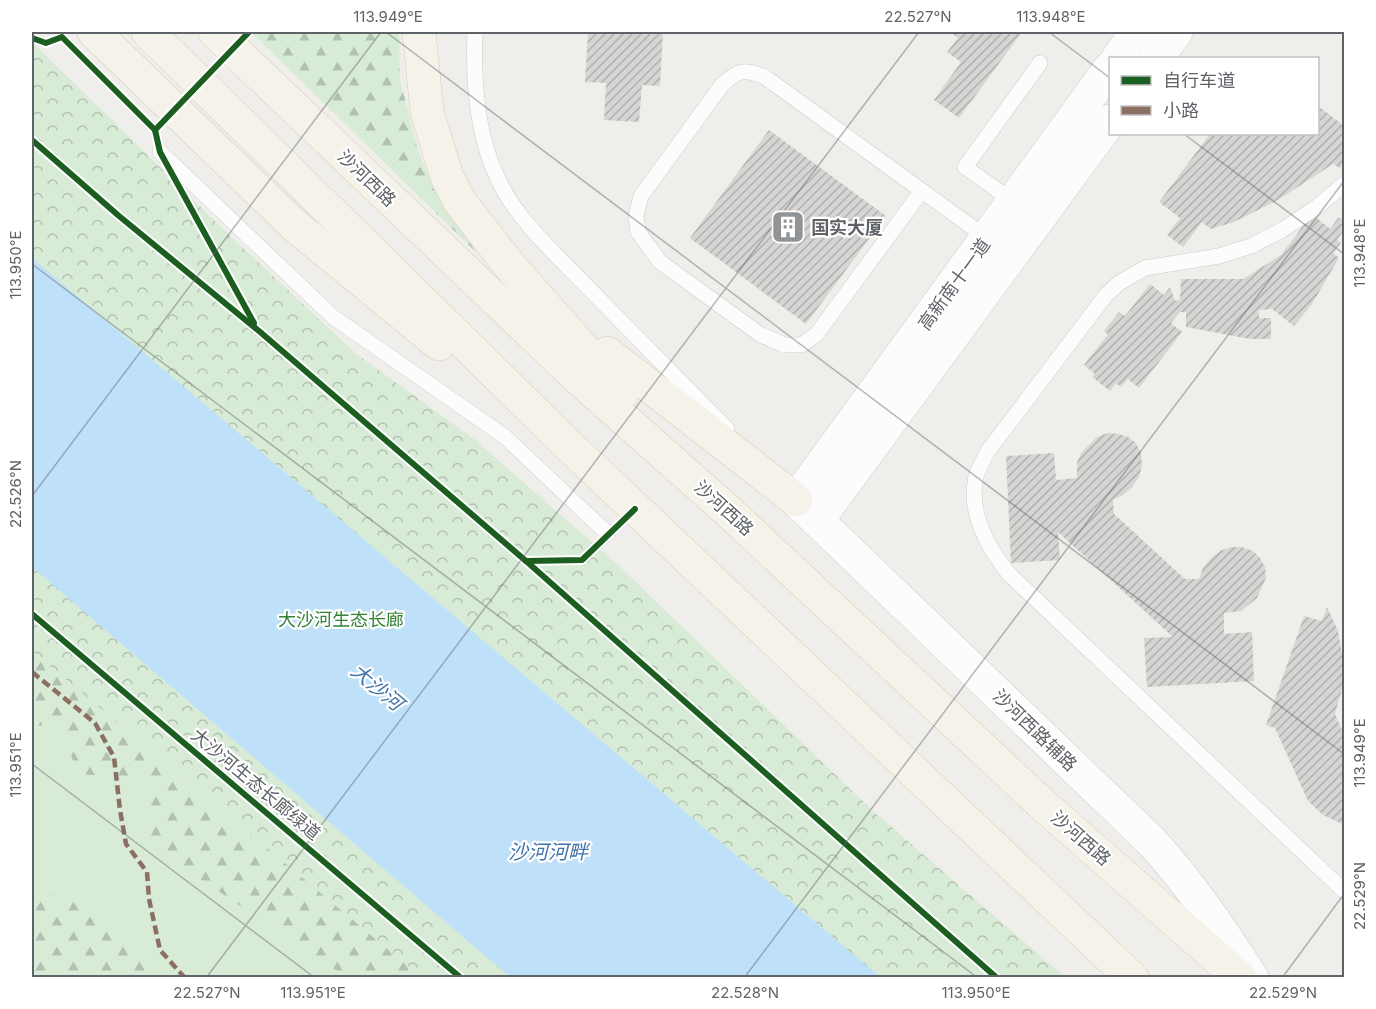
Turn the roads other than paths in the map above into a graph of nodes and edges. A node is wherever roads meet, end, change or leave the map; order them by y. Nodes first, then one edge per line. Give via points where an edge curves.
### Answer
1 (94, 32) edge
2 (148, 32) edge
3 (214, 32) edge
4 (419, 32) edge
5 (475, 32) edge
6 (1137, 32) edge
7 (1176, 32) edge
8 (1119, 57) edge
9 (1157, 57) edge
10 (1040, 63) dead end
11 (1109, 69) edge
12 (1109, 122) edge
13 (160, 152) dead end
14 (1344, 184) edge
15 (921, 192) junction
16 (1014, 202) junction
17 (987, 238) junction
18 (510, 266) junction
19 (565, 442) junction
20 (807, 510) junction
21 (728, 511) junction
22 (608, 534) dead end
23 (1344, 891) edge
24 (1132, 978) edge
25 (1240, 978) edge
26 (1252, 978) edge

1 - 19 main road via 324,251
2 - 19 main road
3 - 21 main road, 沙河西路 via 579,379
4 - 18 main road via 427,112 444,168 460,202
5 - 20 lane via 480,121 497,178 511,202 552,251
6 - 8 street
7 - 9 street
10 - 16 lane via 965,167
11 - 16 street, 高新南十一道
12 - 20 street, 高新南十一道
13 - 22 lane via 333,317 504,436
14 - 23 lane via 1317,207 1251,246 1220,256 1145,268 1119,283 988,451 975,480 974,495 988,542 1009,574
15 - 15 lane via 765,77 751,71 735,73 722,85 641,196 636,216 638,232 660,262 761,335 784,345 801,345 816,335
15 - 17 lane
16 - 17 street, 高新南十一道
17 - 20 street, 高新南十一道
18 - 20 main road via 632,374
18 - 21 main road
19 - 24 main road
20 - 26 street, 沙河西路辅路 via 1153,843 1203,904
21 - 25 main road, 沙河西路 via 1042,804

